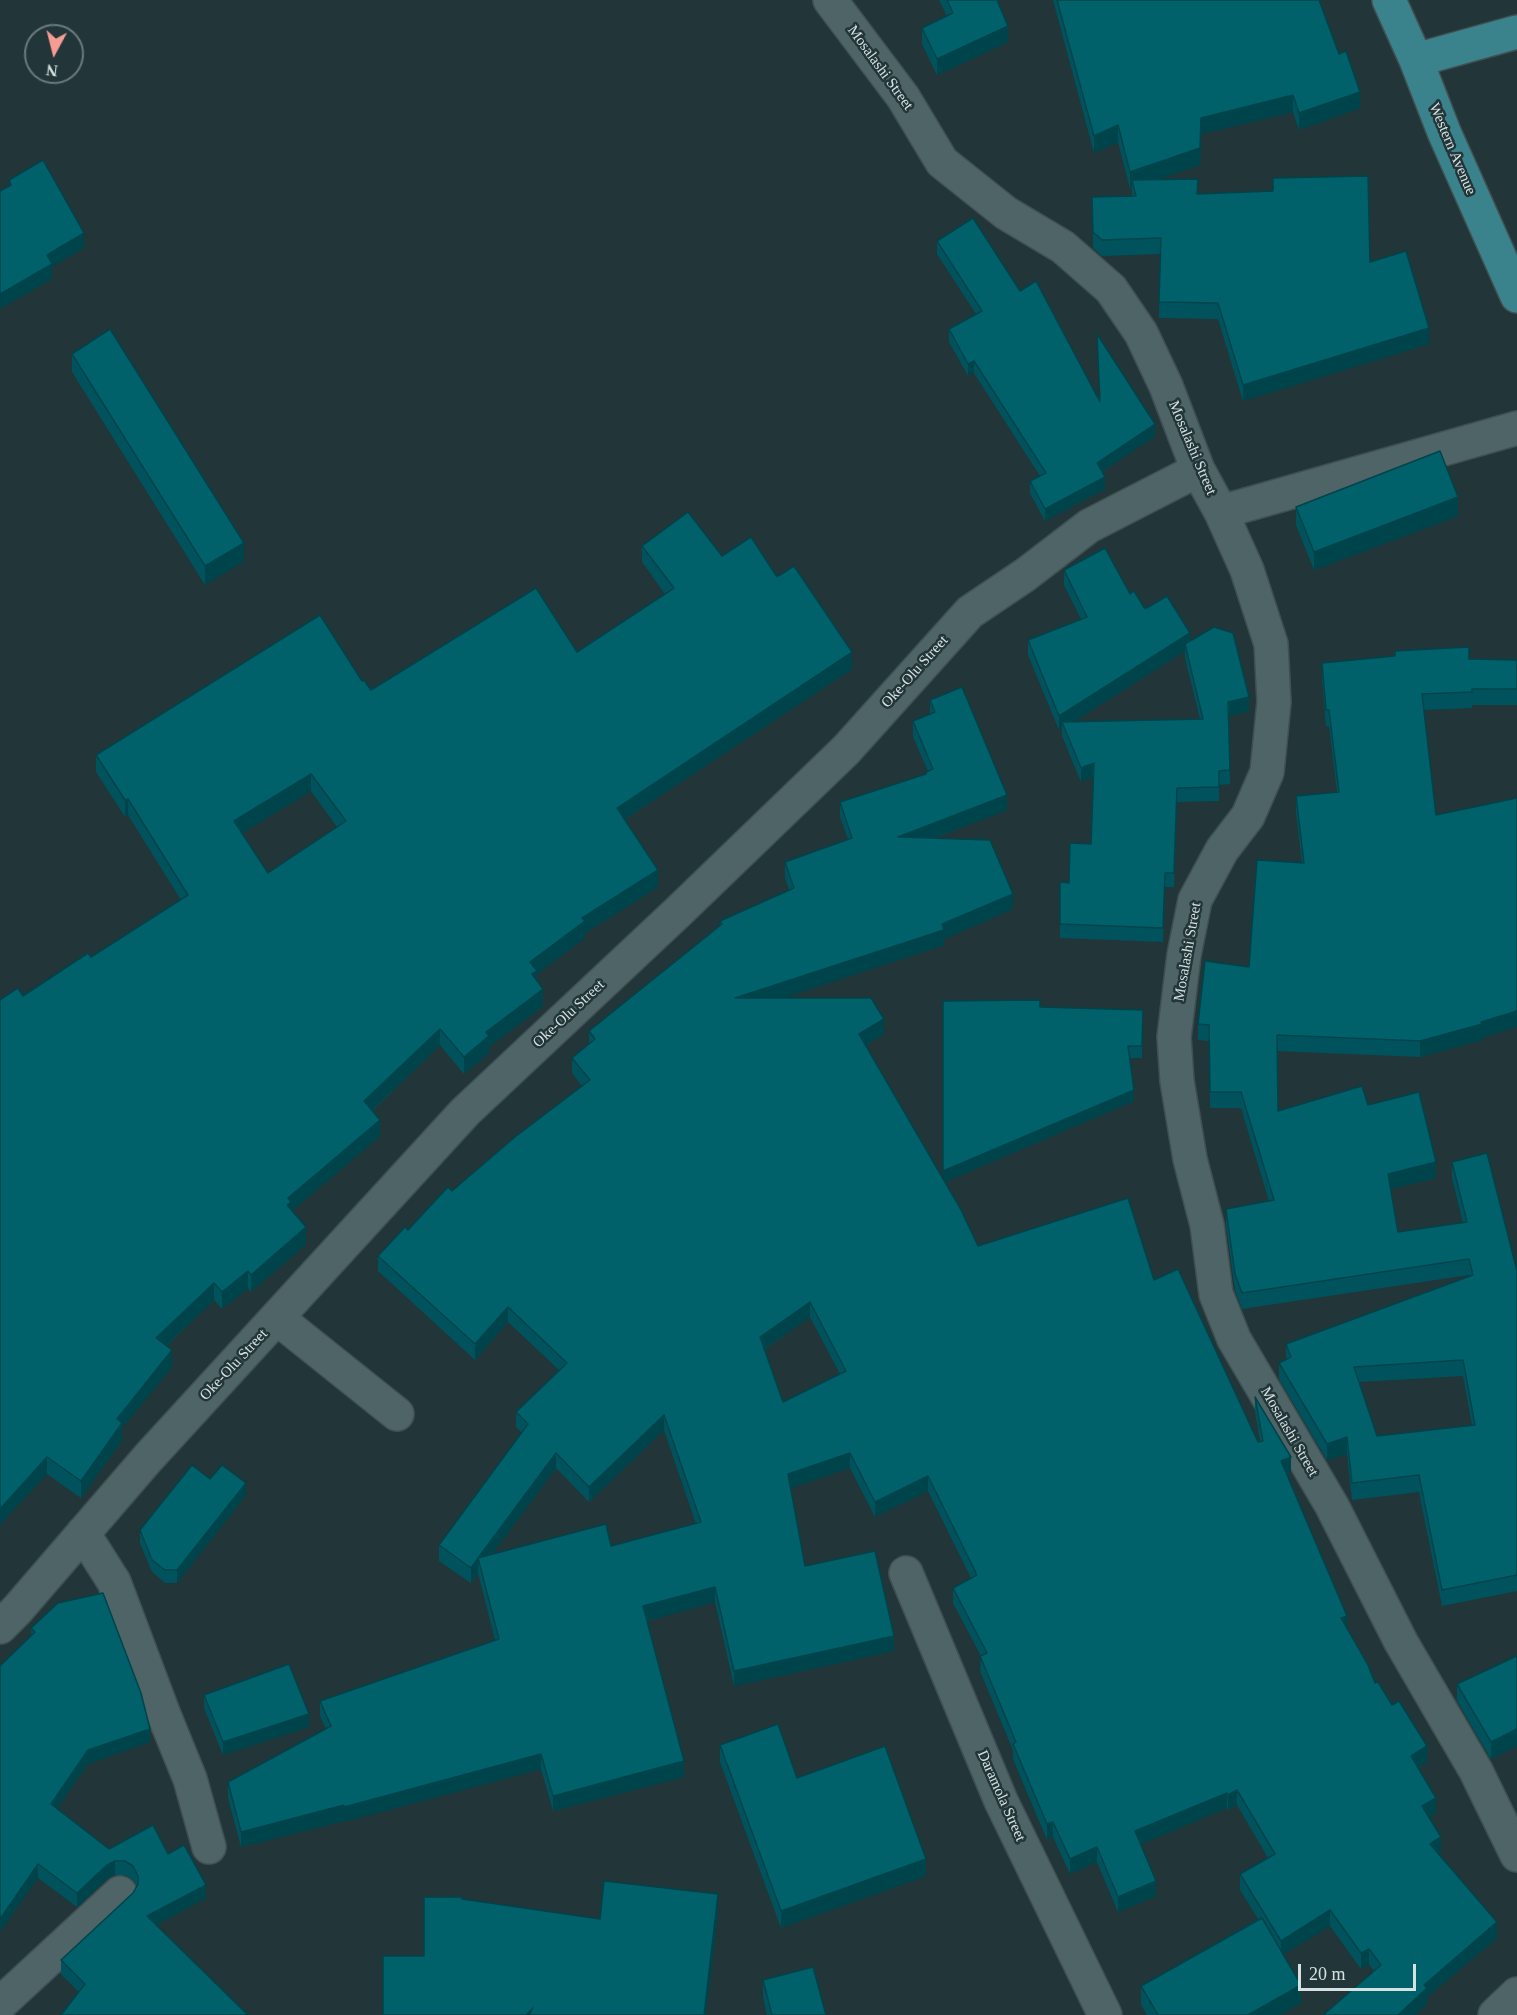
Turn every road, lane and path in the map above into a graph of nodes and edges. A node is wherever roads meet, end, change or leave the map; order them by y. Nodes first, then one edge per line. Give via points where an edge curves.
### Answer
1 (830, 0) edge
2 (1389, 0) edge
3 (1517, 32) edge
4 (1416, 60) junction
5 (1517, 296) edge
6 (1517, 428) edge
7 (1198, 470) junction
8 (1221, 512) junction
9 (277, 1318) junction
10 (397, 1414) dead end
11 (83, 1533) junction
12 (906, 1573) dead end
13 (0, 1627) edge
14 (209, 1847) dead end
15 (1517, 1855) edge
16 (120, 1893) dead end
17 (1517, 1994) edge
18 (0, 2004) edge
19 (1105, 2015) edge
20 (1495, 2015) edge

1 - 7 street, Mosalashi Street via 903,97 942,162 1006,213 1063,247 1111,289 1142,333
2 - 4 main road, Western Avenue
3 - 4 main road
4 - 5 main road, Western Avenue
6 - 8 street
7 - 8 street, Mosalashi Street
7 - 9 street, Oke-Olu Street via 1089,526 1026,575 969,612 846,750 465,1112
8 - 15 street, Mosalashi Street via 1247,570 1271,644 1274,702 1267,772 1248,816 1222,850 1195,900 1174,1037 1177,1081 1207,1226 1216,1294 1234,1339 1332,1506 1401,1642 1476,1771
9 - 10 street
9 - 11 street, Oke-Olu Street
11 - 13 street, Oke-Olu Street
11 - 14 street via 114,1582 190,1779
12 - 19 street, Daramola Street via 1001,1801
16 - 18 street
17 - 20 street

